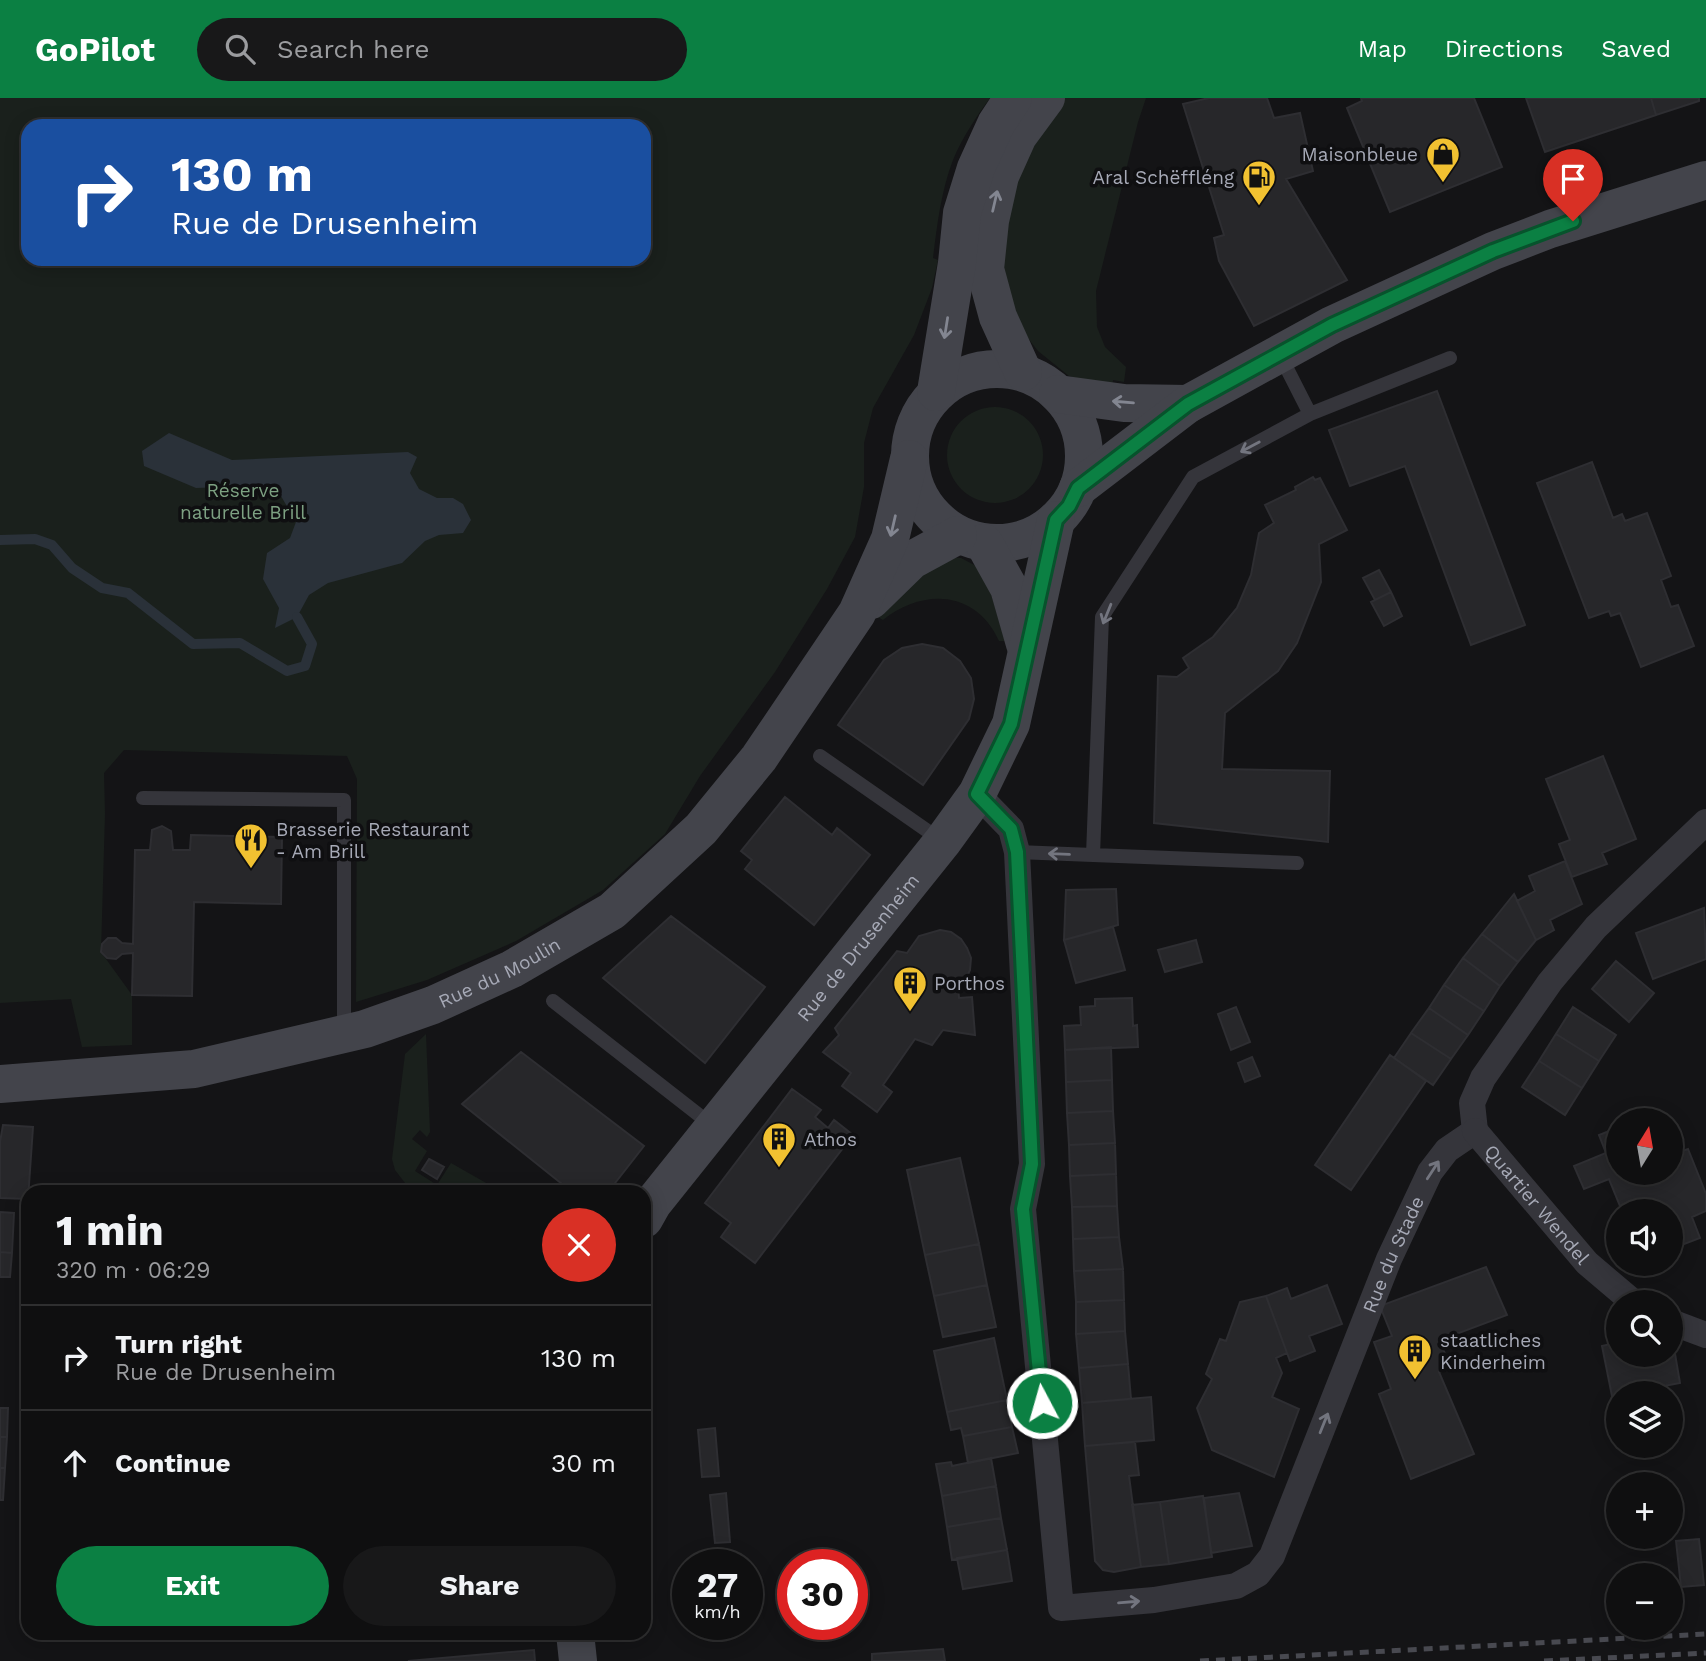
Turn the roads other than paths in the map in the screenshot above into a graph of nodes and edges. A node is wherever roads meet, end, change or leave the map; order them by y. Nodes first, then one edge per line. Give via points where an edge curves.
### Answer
1 (1013, 98) edge
2 (1046, 98) edge
3 (1706, 180) edge
4 (1279, 354) junction
5 (1450, 358) dead end
6 (1023, 372) junction
7 (936, 392) junction
8 (1058, 394) junction
9 (1188, 404) junction
10 (1310, 414) junction
11 (908, 459) junction
12 (1078, 488) junction
13 (1056, 520) junction
14 (971, 539) junction
15 (857, 612) junction
16 (1026, 650) junction
17 (820, 755) dead end
18 (977, 794) junction
19 (143, 798) dead end
20 (1706, 822) edge
21 (943, 841) junction
22 (1017, 852) junction
23 (1093, 855) junction
24 (1297, 863) dead end
25 (553, 1001) dead end
26 (344, 1035) junction
27 (0, 1084) edge
28 (714, 1127) junction
29 (1475, 1131) junction
30 (651, 1207) edge
31 (1619, 1290) edge
32 (1683, 1326) edge
33 (1706, 1335) edge
34 (576, 1640) edge
35 (578, 1661) edge

1 -> 7 main road via 976,168 962,213
6 -> 2 main road via 998,317 985,269 1000,176 1018,136
3 - 4 main road via 1493,251 1383,300
4 - 9 main road
4 - 10 lane
5 - 10 lane
6 - 7 main road via 977,370
6 - 8 main road
7 - 11 main road via 911,434
9 -> 8 main road
8 - 12 main road via 1074,414 1083,438
9 - 12 main road
10 -> 23 lane via 1192,477 1102,617
11 - 14 main road via 923,504 938,522
11 -> 15 main road via 890,539
12 - 13 main road
13 - 14 main road via 1035,535 1010,542
13 - 16 main road, Rue de Drusenheim
14 - 15 main road via 912,560
14 - 16 main road via 1009,588
15 - 26 main road, Rue du Moulin via 760,758 701,829 612,911 512,969 433,1004
16 - 18 main road, Rue de Drusenheim via 1011,724
17 - 21 lane
18 - 21 main road, Rue de Drusenheim
18 - 22 street via 1011,829
19 - 26 lane via 344,800
20 - 29 street via 1596,927 1550,982 1483,1078 1472,1103
21 - 28 main road, Rue de Drusenheim
23 -> 22 lane
22 -> 29 street, Rue du Stade via 1032,1164 1023,1209 1061,1608 1154,1600 1236,1586 1258,1574 1272,1556 1389,1259 1430,1172 1447,1150
23 - 24 lane
25 - 28 lane
26 - 27 main road, Rue du Moulin via 194,1069
28 - 30 main road, Rue de Drusenheim
29 - 31 street, Quartier Wendel via 1587,1263
32 - 33 street
34 - 35 main road

